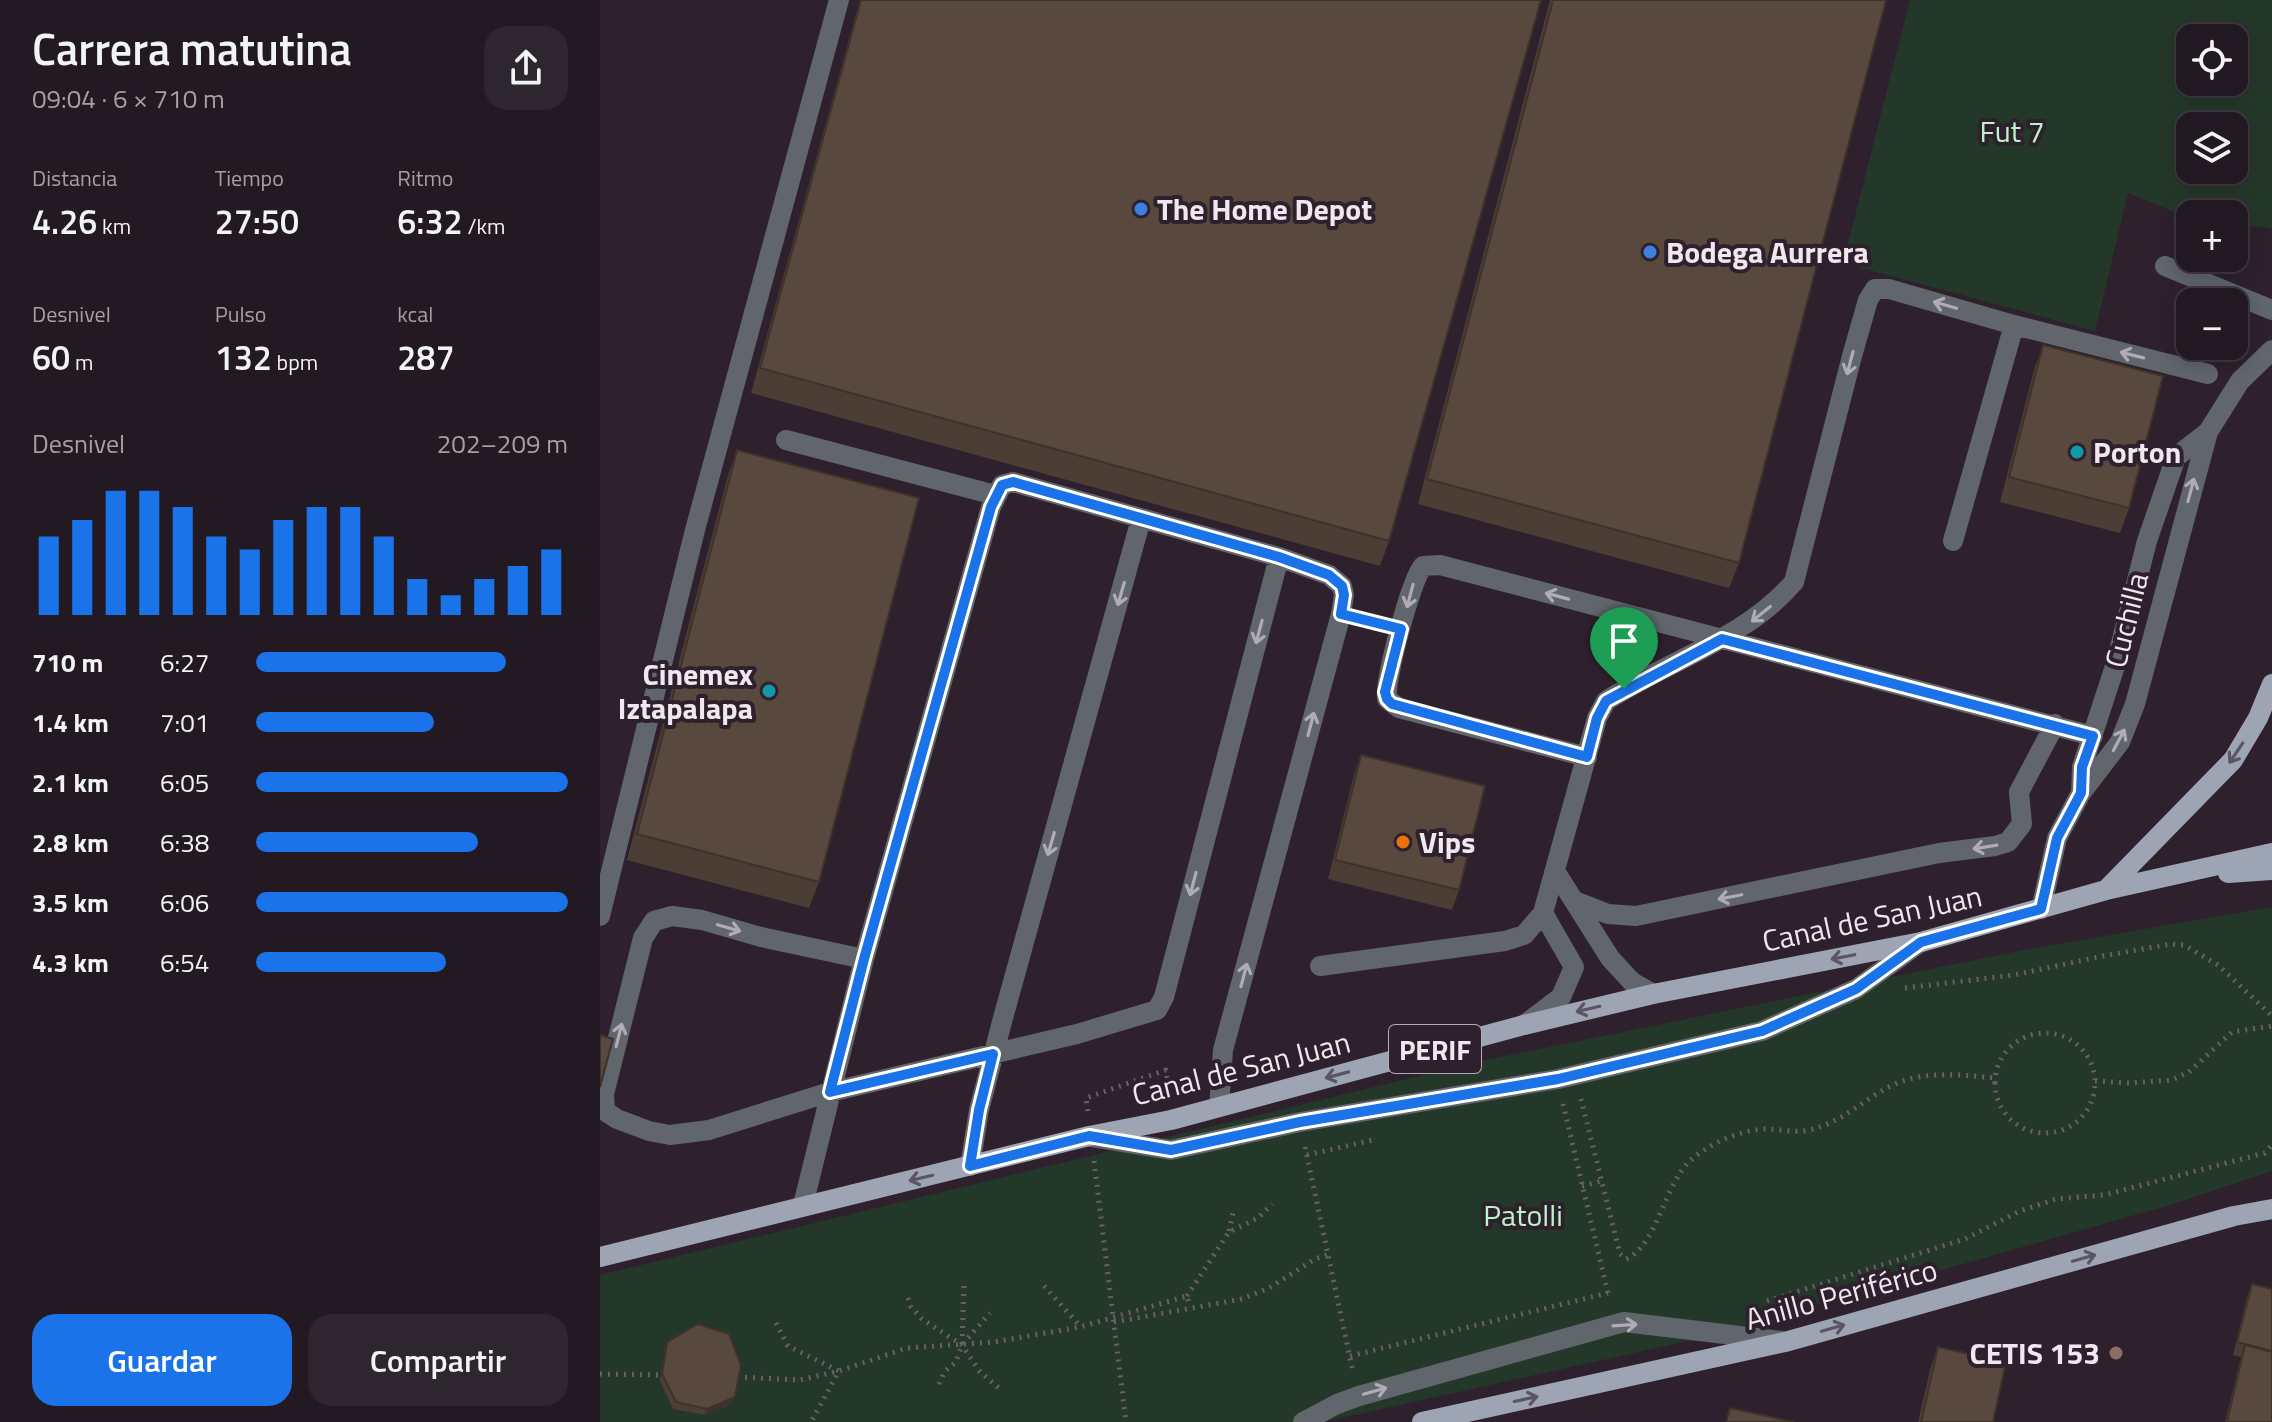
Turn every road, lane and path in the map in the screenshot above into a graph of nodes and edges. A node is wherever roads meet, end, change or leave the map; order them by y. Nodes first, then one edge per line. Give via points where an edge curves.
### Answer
1 (839, 0) edge
2 (2165, 266) dead end
3 (2272, 310) edge
4 (2014, 325) junction
5 (2272, 350) edge
6 (2208, 374) dead end
7 (2208, 432) junction
8 (786, 440) dead end
9 (995, 495) junction
10 (1141, 519) junction
11 (1953, 541) dead end
12 (1279, 557) junction
13 (1722, 639) junction
14 (2272, 684) edge
15 (2055, 724) junction
16 (2093, 736) junction
17 (1587, 757) junction
18 (2081, 793) junction
19 (2272, 853) edge
20 (2272, 870) edge
21 (1555, 871) junction
22 (2155, 879) junction
23 (2106, 890) junction
24 (1575, 901) junction
25 (2041, 909) junction
26 (1543, 913) junction
27 (600, 916) edge
28 (1921, 942) junction
29 (864, 959) junction
30 (1320, 966) dead end
31 (1892, 991) dead end
32 (1653, 994) junction
33 (2272, 1016) edge
34 (1524, 1025) junction
35 (2272, 1026) edge
36 (993, 1054) junction
37 (1166, 1070) dead end
38 (1996, 1078) junction
39 (1558, 1079) junction
40 (2095, 1081) junction
41 (830, 1092) junction
42 (1580, 1092) dead end
43 (1219, 1107) junction
44 (1088, 1113) dead end
45 (1300, 1122) junction
46 (1089, 1136) junction
47 (2272, 1145) edge
48 (1094, 1158) dead end
49 (970, 1166) junction
50 (1602, 1181) junction
51 (1582, 1186) junction
52 (2272, 1202) edge
53 (1272, 1204) dead end
54 (803, 1205) junction
55 (2272, 1209) edge
56 (1233, 1213) dead end
57 (2234, 1216) junction
58 (1229, 1232) junction
59 (1327, 1255) junction
60 (600, 1257) edge
61 (964, 1284) dead end
62 (1044, 1286) dead end
63 (1608, 1293) junction
64 (1187, 1296) junction
65 (908, 1298) dead end
66 (1767, 1301) dead end
67 (1190, 1307) junction
68 (990, 1313) dead end
69 (1114, 1322) junction
70 (776, 1323) dead end
71 (1615, 1325) junction
72 (1080, 1327) junction
73 (1785, 1342) junction
74 (962, 1345) junction
75 (1350, 1356) junction
76 (839, 1371) junction
77 (600, 1374) edge
78 (661, 1375) edge
79 (737, 1377) edge
80 (939, 1384) dead end
81 (999, 1388) dead end
82 (1359, 1396) junction
83 (811, 1422) edge
84 (1126, 1422) edge
85 (1303, 1422) edge
86 (1422, 1422) edge

1 - 27 lane via 695,530
2 - 3 lane
6 -> 4 lane
4 - 11 lane
4 -> 13 lane via 1875,289 1794,582 1759,615
5 - 7 lane, Cuchilla via 2240,381
7 - 16 lane via 2176,457
18 -> 7 lane, Cuchilla via 2120,742 2135,704
8 - 9 lane
9 - 10 lane via 1002,485 1013,482
9 - 29 lane
10 - 12 lane
10 -> 36 lane
12 -> 36 lane via 1157,1010
43 -> 12 lane via 1223,1050 1344,595 1337,579
13 - 15 lane
13 - 17 lane via 1606,701
13 -> 17 lane via 1423,566 1401,629 1387,699
14 -> 23 main road via 2233,760
15 - 16 lane
15 -> 24 lane via 2019,792 2022,824 2008,842 1636,916 1608,914
16 - 18 lane via 2082,767
17 - 21 lane
18 - 25 lane, Cuchilla via 2057,838
19 - 22 main road, Canal de San Juan / PERIF
20 - 22 main road
21 - 24 lane
21 - 26 lane
22 - 23 main road, Canal de San Juan / PERIF
23 - 25 main road, Canal de San Juan / PERIF
24 - 32 lane via 1610,958 1632,982
25 - 28 main road, Canal de San Juan / PERIF
26 - 30 lane via 1524,935 1505,941
26 - 34 lane via 1574,967 1561,997
28 -> 32 main road, Canal de San Juan / PERIF
28 - 39 lane via 1856,989 1762,1031
29 - 41 lane
41 -> 29 lane via 709,1130 670,1135 617,1119 605,1111 604,1094 643,938 654,921 672,916 702,920
31 - 33 path via 2014,975 2171,944 2184,945 2218,965
32 -> 34 main road, Canal de San Juan / PERIF
34 -> 43 main road, Canal de San Juan / PERIF
35 - 40 path via 2232,1032 2189,1072 2172,1080
36 - 41 lane
36 - 49 lane
37 - 44 path via 1086,1098
38 - 40 path via 2007,1050 2032,1035 2047,1033 2075,1042 2093,1066
38 - 40 path via 1996,1093 2010,1119 2022,1128 2051,1134 2088,1110
38 - 50 path via 1918,1076 1811,1130 1737,1133 1691,1160 1668,1191 1638,1252 1626,1259 1620,1254
39 - 45 lane
39 - 51 path
41 - 54 lane
42 - 50 path
43 - 46 main road, Canal de San Juan / PERIF
45 - 46 lane via 1171,1150
45 - 59 path
46 - 49 main road, Canal de San Juan / PERIF
47 - 66 path via 2265,1153 2145,1186 2056,1199 1965,1239
48 - 69 path
49 -> 54 main road, Canal de San Juan / PERIF
50 - 51 path
51 - 63 path
52 - 57 main road
53 - 58 path via 1258,1218
54 - 60 main road, Canal de San Juan / PERIF
55 - 57 main road, Anillo Periférico
56 - 58 path
73 -> 57 main road, Anillo Periférico
58 - 64 path
59 - 67 path via 1252,1296
59 - 75 path
61 - 74 path
62 - 72 path
63 - 71 path
63 - 75 path
64 - 67 path
64 - 72 path
65 - 74 path via 922,1319
67 - 69 path
68 - 74 path
69 - 84 path
70 - 76 path via 788,1346
71 -> 73 lane
82 -> 71 lane
72 - 74 path
86 -> 73 main road, Anillo Periférico
74 - 76 path via 907,1348
74 - 80 path
74 - 81 path
75 - 82 path
76 - 79 path via 800,1380
76 - 83 path
77 - 78 path
82 - 85 lane

